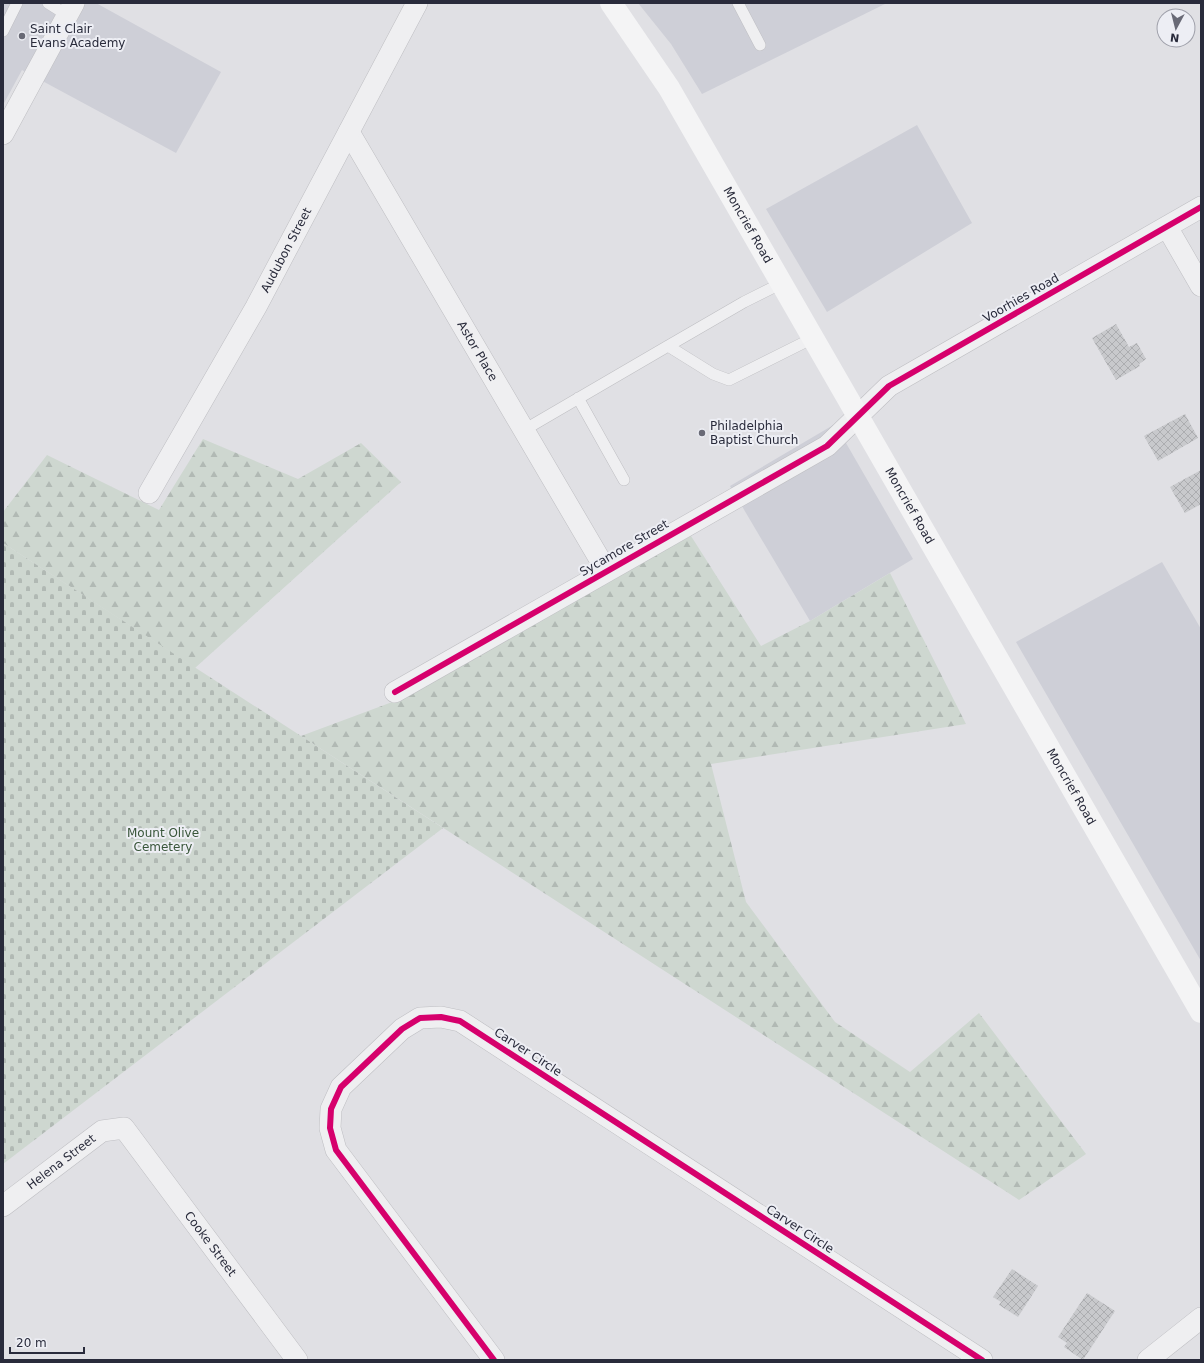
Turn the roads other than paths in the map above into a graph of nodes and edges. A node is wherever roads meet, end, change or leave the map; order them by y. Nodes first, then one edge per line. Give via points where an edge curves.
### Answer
1 (18, 3) edge
2 (48, 3) edge
3 (417, 3) edge
4 (611, 3) edge
5 (738, 3) edge
6 (71, 9) edge
7 (3, 31) edge
8 (760, 45) dead end
9 (6, 123) edge
10 (349, 132) junction
11 (1201, 207) edge
12 (1167, 227) junction
13 (782, 282) junction
14 (1201, 286) edge
15 (813, 338) junction
16 (668, 346) junction
17 (578, 398) junction
18 (859, 416) junction
19 (524, 430) junction
20 (624, 480) dead end
21 (149, 493) dead end
22 (606, 570) junction
23 (395, 692) dead end
24 (1201, 1012) edge
25 (124, 1128) joint
26 (3, 1206) edge
27 (1201, 1318) edge
28 (297, 1360) edge
29 (494, 1360) edge
30 (982, 1360) edge
31 (1148, 1360) edge

1 - 7 lane
2 - 6 lane
3 - 10 street, Audubon Street
4 - 13 main road, Moncrief Road via 670,88
5 - 8 lane
6 - 9 street
10 - 19 street, Astor Place
10 - 21 street, Audubon Street via 256,307
11 - 12 street, Voorhies Road
12 - 14 street
12 - 18 street, Voorhies Road via 889,386
13 - 15 main road, Moncrief Road
13 - 16 lane
15 - 16 lane via 729,380 714,374
15 - 18 main road, Moncrief Road
16 - 17 lane
17 - 19 lane
17 - 20 lane
18 - 22 street, Sycamore Street via 826,446
18 - 24 main road, Moncrief Road
19 - 22 street, Astor Place
22 - 23 street, Sycamore Street
25 - 26 street, Helena Street via 102,1131
25 - 28 street, Cooke Street
27 - 31 street
29 - 30 street, Carver Circle via 336,1150 330,1128 331,1109 341,1087 402,1029 420,1018 440,1017 460,1021

